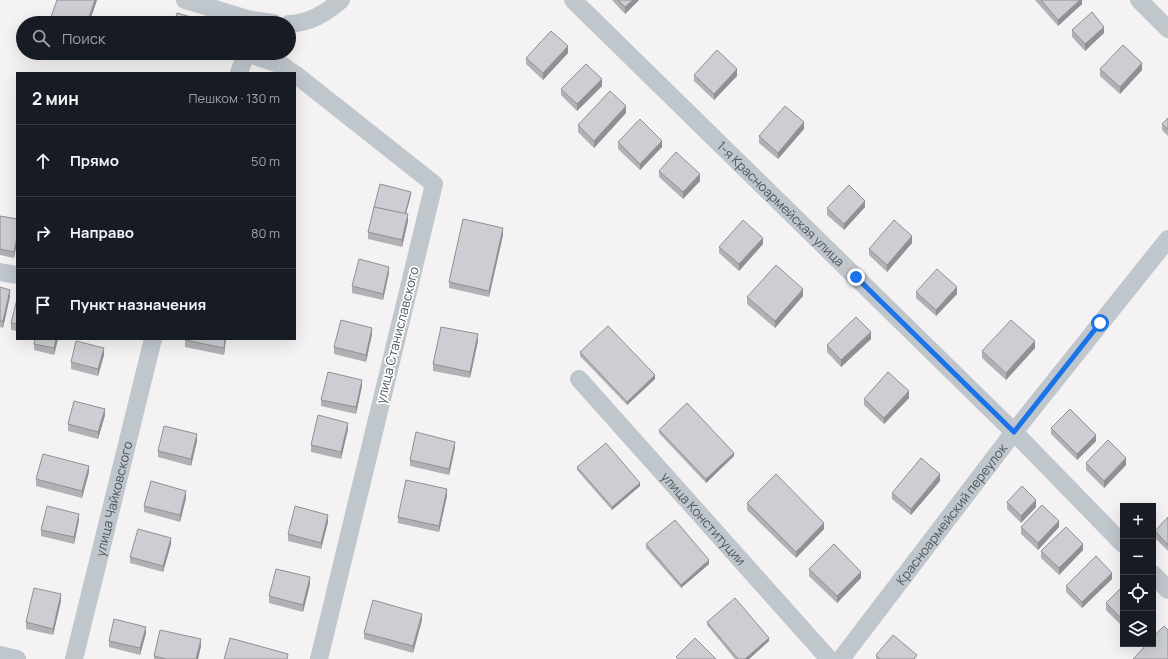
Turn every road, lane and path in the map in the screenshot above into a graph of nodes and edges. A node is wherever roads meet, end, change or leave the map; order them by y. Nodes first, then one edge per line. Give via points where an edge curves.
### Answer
1 (185, 0) edge
2 (342, 0) edge
3 (574, 0) edge
4 (1139, 0) edge
5 (235, 16) edge
6 (296, 23) edge
7 (1168, 29) edge
8 (244, 60) edge
9 (267, 60) edge
10 (239, 72) edge
11 (291, 72) edge
12 (296, 76) edge
13 (1168, 238) edge
14 (0, 272) edge
15 (16, 275) edge
16 (153, 340) edge
17 (579, 379) dead end
18 (1014, 432) junction
19 (1120, 541) edge
20 (1154, 575) edge
21 (1168, 590) edge
22 (0, 655) edge
23 (17, 659) edge
24 (74, 659) edge
25 (319, 659) edge
26 (829, 659) edge
27 (841, 659) edge

1 - 5 street
2 - 6 street via 328,12
3 - 18 street, 1-я Красноармейская улица
4 - 7 street
8 - 10 street
9 - 11 street, улица Станиславского via 282,65
12 - 25 street, улица Станиславского via 434,184
13 - 18 street, Красноармейский переулок
14 - 15 street
16 - 24 street, улица Чайковского
17 - 26 street, улица Конституции
18 - 19 street, 1-я Красноармейская улица
18 - 27 street, Красноармейский переулок
20 - 21 street
22 - 23 street

